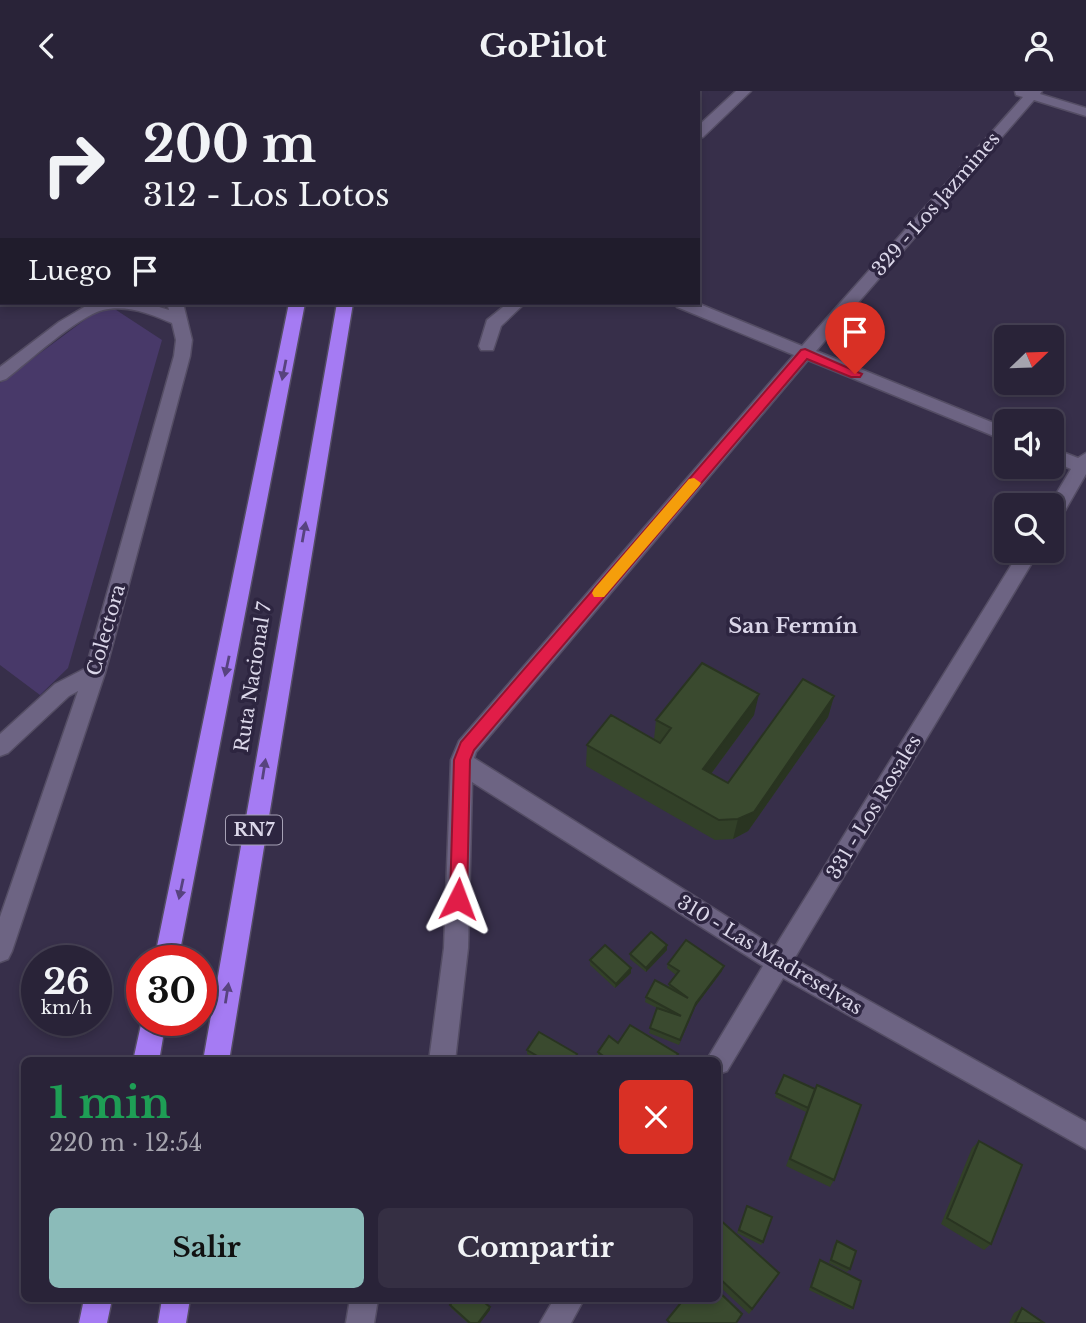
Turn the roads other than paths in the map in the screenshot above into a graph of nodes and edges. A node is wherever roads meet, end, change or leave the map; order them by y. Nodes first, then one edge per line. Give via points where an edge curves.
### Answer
1 (744, 91) edge
2 (1029, 92) edge
3 (1086, 112) edge
4 (700, 132) edge
5 (91, 305) edge
6 (135, 305) edge
7 (297, 305) edge
8 (345, 305) edge
9 (515, 305) edge
10 (688, 305) edge
11 (178, 312) edge
12 (487, 346) dead end
13 (805, 353) junction
14 (0, 375) edge
15 (994, 430) edge
16 (1064, 458) edge
17 (1085, 464) edge
18 (1064, 497) edge
19 (1023, 563) edge
20 (95, 673) junction
21 (0, 747) edge
22 (462, 760) junction
23 (169, 945) edge
24 (0, 951) edge
25 (779, 963) junction
26 (151, 1036) edge
27 (147, 1057) edge
28 (217, 1057) edge
29 (442, 1057) edge
30 (721, 1057) edge
31 (1086, 1136) edge
32 (96, 1302) edge
33 (176, 1302) edge
34 (363, 1302) edge
35 (568, 1302) edge
36 (93, 1323) edge
37 (172, 1323) edge
38 (360, 1323) edge
39 (554, 1323) edge

1 - 4 street
2 - 3 street
2 - 13 street, 329 - Los Jazmines
5 - 14 street
6 - 11 street
7 -> 23 highway, Ruta Nacional 7
28 -> 8 highway, Ruta Nacional 7 / RN7
9 - 12 street via 493,324
10 - 13 street
11 - 20 street, Colectora via 182,356
13 - 15 street
13 - 22 street, 329 - Los Jazmines via 467,747
16 - 17 street
17 - 18 street
19 - 25 street, 331 - Los Rosales
20 - 21 street via 62,690
20 - 24 street, Colectora
22 - 25 street, 310 - Las Madreselvas via 471,770
22 - 29 street via 456,948
25 - 30 street, 331 - Los Rosales
25 - 31 street, 310 - Las Madreselvas
26 - 27 highway
32 - 36 highway
33 - 37 highway
34 - 38 street
35 - 39 street

